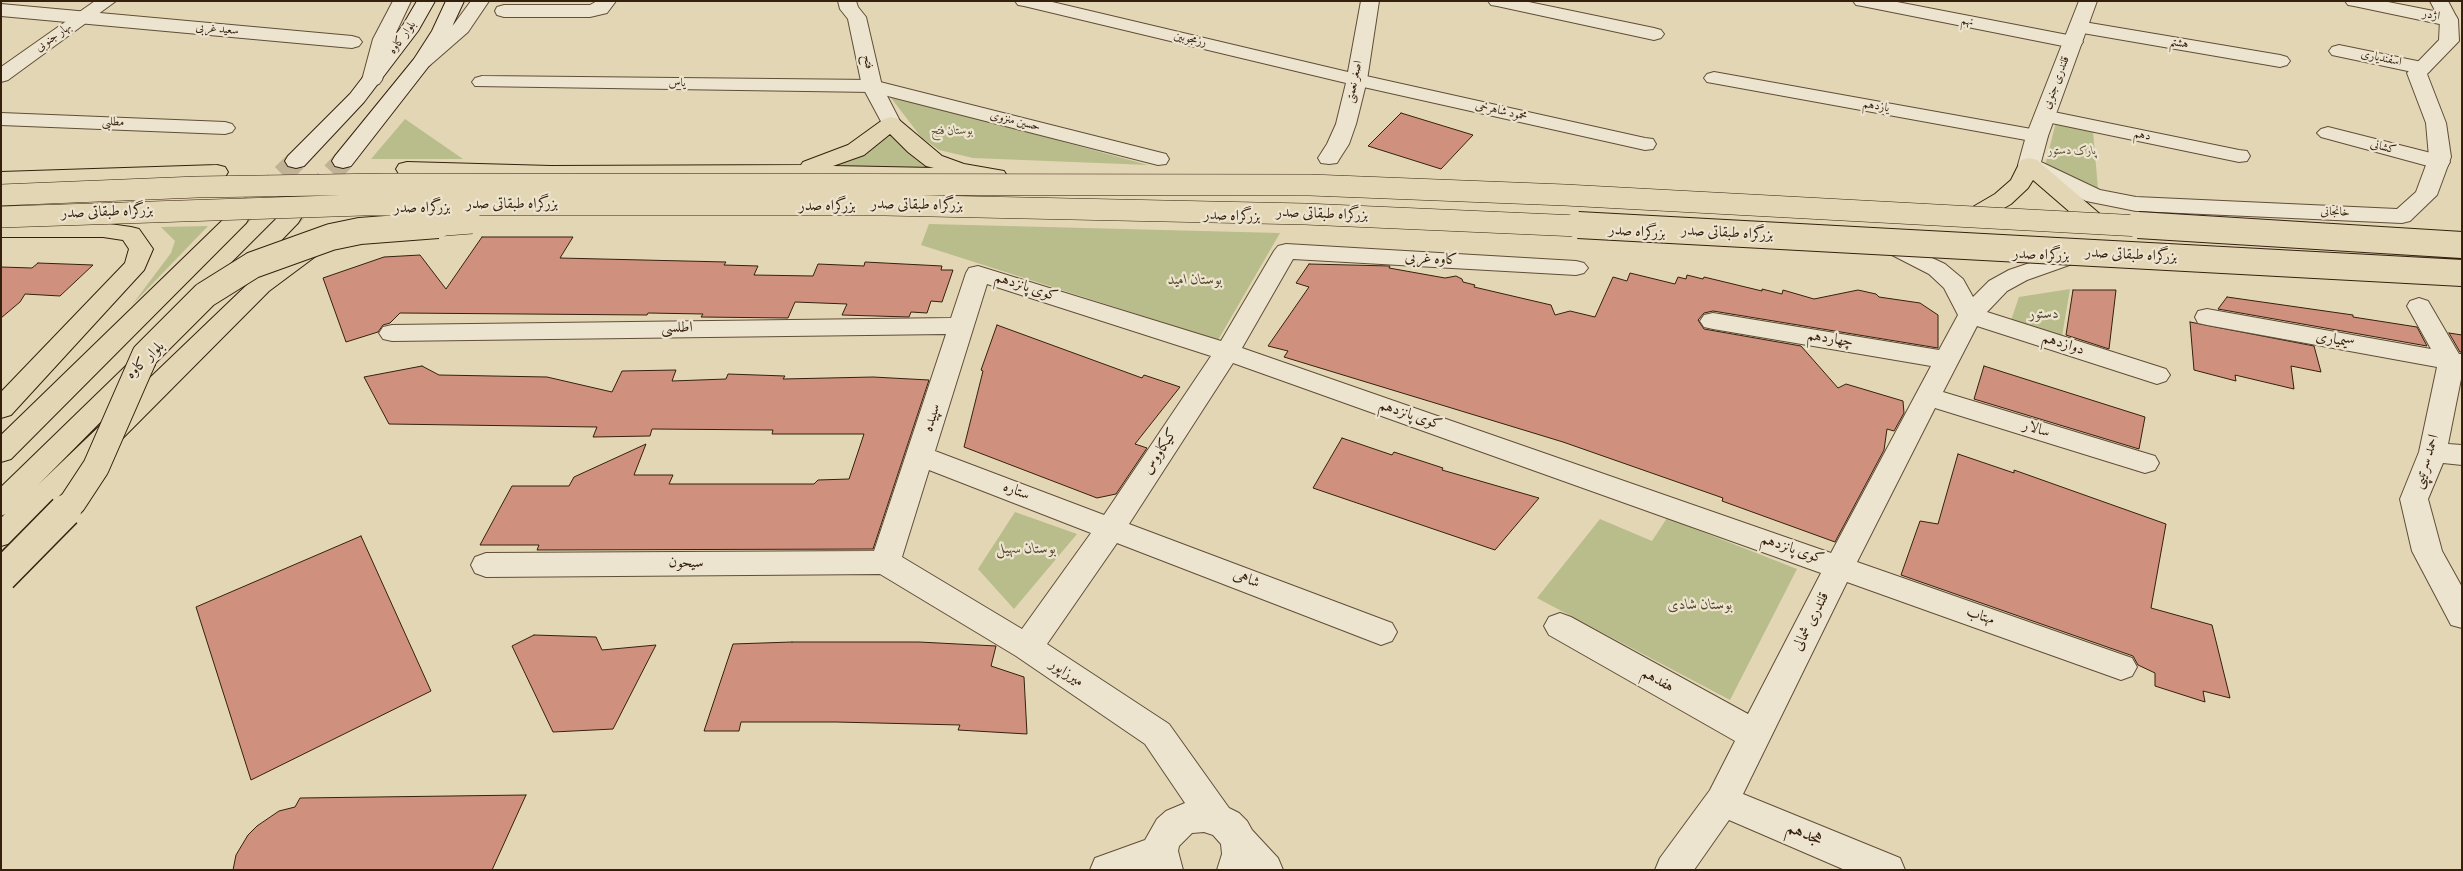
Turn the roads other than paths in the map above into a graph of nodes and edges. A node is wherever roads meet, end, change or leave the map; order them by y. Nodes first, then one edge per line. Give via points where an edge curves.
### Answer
1 (107, 1) edge
2 (402, 1) edge
3 (426, 1) edge
4 (455, 1) edge
5 (480, 1) edge
6 (607, 1) edge
7 (1024, 1) edge
8 (1370, 1) edge
9 (1497, 1) edge
10 (1862, 1) edge
11 (2088, 1) edge
12 (2354, 1) edge
13 (856, 7) edge
14 (1, 10) edge
15 (504, 11) dead end
16 (83, 18) junction
17 (2449, 26) edge
18 (1654, 34) dead end
19 (2076, 35) junction
20 (352, 42) dead end
21 (2339, 51) dead end
22 (2280, 61) dead end
23 (422, 62) junction
24 (2422, 68) junction
25 (1, 76) edge
26 (1714, 78) dead end
27 (372, 80) junction
28 (1357, 80) junction
29 (482, 82) dead end
30 (872, 86) junction
31 (1, 119) edge
32 (891, 123) junction
33 (2041, 126) junction
34 (225, 128) dead end
35 (2328, 133) dead end
36 (1645, 144) dead end
37 (2239, 156) dead end
38 (1329, 158) dead end
39 (1158, 159) dead end
40 (296, 161) tunnel mouth
41 (343, 161) tunnel mouth
42 (2439, 162) junction
43 (2029, 165) junction
44 (798, 172) junction
45 (996, 176) junction
46 (1, 180) edge
47 (1, 195) edge
48 (885, 205) junction
49 (521, 206) junction
50 (1979, 213) junction
51 (1, 217) edge
52 (238, 218) tunnel mouth
53 (290, 218) tunnel mouth
54 (2093, 220) junction
55 (1, 222) edge
56 (1, 230) edge
57 (2457, 242) edge
58 (1900, 250) junction
59 (1286, 251) joint
60 (2067, 258) junction
61 (1576, 268) dead end
62 (978, 273) joint
63 (2462, 274) edge
64 (2419, 306) dead end
65 (1970, 315) junction
66 (2208, 317) dead end
67 (1713, 321) dead end
68 (962, 326) junction
69 (392, 333) dead end
70 (1227, 352) junction
71 (1947, 360) junction
72 (2456, 363) edge
73 (2157, 375) dead end
74 (1928, 397) junction
75 (1, 409) edge
76 (1, 452) edge
77 (2433, 452) junction
78 (2462, 455) edge
79 (921, 456) junction
80 (2145, 463) dead end
81 (1, 505) edge
82 (1111, 528) junction
83 (1, 535) edge
84 (886, 562) junction
85 (486, 565) dead end
86 (1839, 567) junction
87 (1, 576) edge
88 (2462, 616) edge
89 (1560, 626) dead end
90 (1381, 632) dead end
91 (1027, 647) junction
92 (2121, 667) dead end
93 (1755, 735) junction
94 (1722, 801) junction
95 (1230, 844) edge
96 (1162, 861) edge
97 (1108, 870) edge
98 (1265, 870) edge
99 (1673, 870) edge
100 (1887, 870) edge

1 - 16 street, بهار جنوبی
2 - 27 street via 383,39
3 - 27 street, بلوار کاوه via 412,27
4 - 23 street, بلوار کاوه via 442,31
5 - 23 street via 462,28
6 - 15 street via 600,9 590,11
7 - 28 street, رزمجوبین
8 - 28 street, اصغر نعمتی
9 - 18 street
10 - 19 street, نهم
11 - 19 street, قلندری جنوبی
12 - 17 street, اژدر
13 - 30 street, فتح
14 - 16 street, سعید غربی
16 - 20 street, سعید غربی
16 - 25 street, بهار جنوبی
17 - 24 street
19 - 22 street, هشتم
19 - 33 street, قلندری جنوبی
21 - 24 street, اسفندیاری
23 - 41 street, بلوار کاوه
24 - 42 street, خانجانی via 2417,73 2436,123
26 - 33 street, یازدهم
27 - 40 street, بلوار کاوه
28 - 36 street, محمود شاهرخی
28 - 38 street, اصغر نعمتی via 1346,124
29 - 30 street, یاس
30 - 32 street, فتح
30 - 39 street, حسین منزوی
31 - 34 street, مطلبی
32 - 44 main road via 856,150
32 - 45 main road via 934,161 960,170
33 - 37 street, دهم
33 - 43 street, قلندری جنوبی
35 - 42 street, کشانی
42 - 43 street, خانجانی via 2426,195 2402,216 2136,204 2094,196
43 - 50 main road via 2020,183 2003,199
43 - 54 main road
44 - 45 main road
44 - 46 main road via 550,173 407,169
45 - 50 main road via 1310,182
47 - 57 main road, بزرگراه طبقاتی صدر, bridge via 386,184 1310,185 1565,195
48 - 51 main road, بزرگراه طبقاتی صدر, bridge via 363,205
48 - 63 main road, بزرگراه طبقاتی صدر, bridge via 1304,214 1569,225
48 - 87 main road, bridge via 423,225 331,237 253,265 205,295 145,355 96,466 73,502
49 - 55 main road, بزرگراه صدر
49 - 58 main road, بزرگراه صدر via 884,208 1313,219 1569,228
49 - 83 main road via 372,227 343,234 312,247 260,286 79,465
50 - 54 main road
52 - 76 main road
53 - 81 main road, بلوار کاوه
54 - 57 main road
56 - 75 main road via 103,230 131,234 142,249 136,265
58 - 60 main road, بزرگراه صدر
58 - 65 street via 1937,269 1954,284
59 - 61 street, کاوه غربی
59 - 70 street, کیکاووس
60 - 63 main road, بزرگراه صدر
60 - 65 street, قلندری شمالی via 2018,275 1998,286
62 - 68 street, سپیده
62 - 70 street, کوی پانزدهم
64 - 72 street
65 - 71 street, قلندری شمالی
65 - 73 street, دوازدهم
66 - 72 street, سیمیاری
67 - 71 street, چهاردهم
68 - 69 street, اطلسی
68 - 79 street, سپیده
70 - 82 street, کیکاووس
70 - 86 street, کوی پانزدهم
71 - 74 street, قلندری شمالی
72 - 77 street, احمد سرتیپی
74 - 80 street, سالار
74 - 86 street, قلندری شمالی
77 - 78 street
77 - 88 street, احمد سرتیپی via 2414,499 2427,551
79 - 82 street, ستاره
79 - 84 street, سپیده
82 - 90 street, شاهی
82 - 91 street, کیکاووس
84 - 85 street, سیحون
84 - 91 street, میرزاپور
86 - 92 street, مهتاب
86 - 93 street, قلندری شمالی
89 - 93 street, هفدهم
91 - 95 street, میرزاپور via 1157,734
93 - 94 street, قلندری شمالی
94 - 99 street, قلندری شمالی
94 - 100 street, هجدهم
95 - 96 street via 1204,816 1191,817 1179,822 1163,840
95 - 98 street, میرزاپور
96 - 97 street

